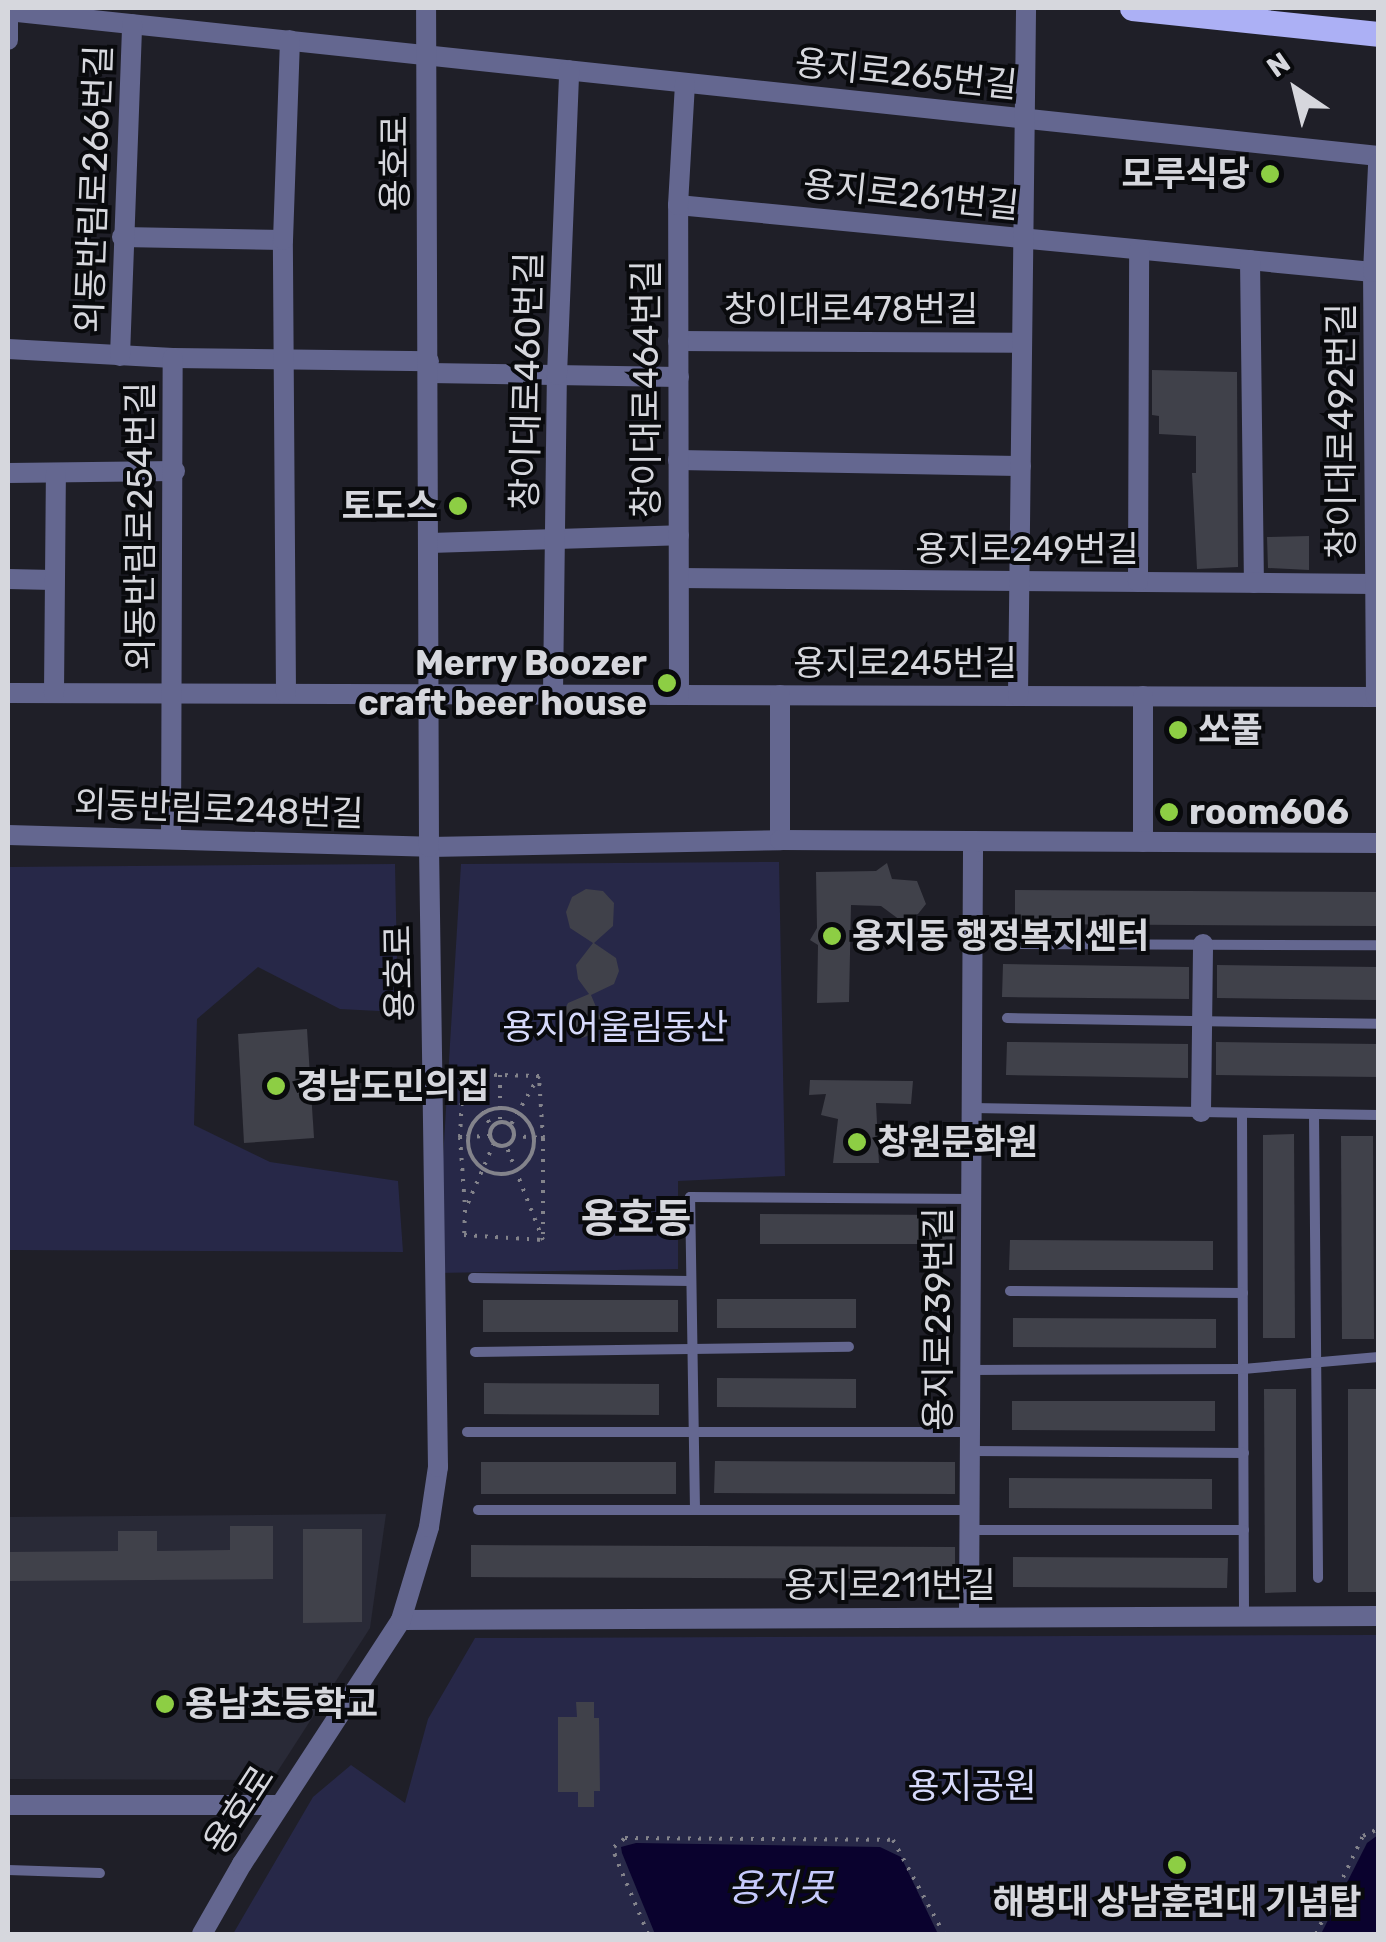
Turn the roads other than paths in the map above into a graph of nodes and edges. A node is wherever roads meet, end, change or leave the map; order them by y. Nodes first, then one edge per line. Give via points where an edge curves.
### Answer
1 (426, 8) edge
2 (1026, 8) edge
3 (1132, 8) edge
4 (8, 10) edge
5 (132, 24) junction
6 (1378, 34) edge
7 (8, 40) edge
8 (290, 40) junction
9 (427, 53) junction
10 (569, 70) junction
11 (686, 82) junction
12 (1023, 120) junction
13 (1378, 156) edge
14 (1378, 164) edge
15 (678, 205) junction
16 (122, 237) junction
17 (1024, 239) junction
18 (283, 240) junction
19 (1138, 250) junction
20 (1250, 260) junction
21 (1372, 272) junction
22 (678, 340) junction
23 (1022, 342) junction
24 (8, 349) edge
25 (120, 356) junction
26 (172, 358) junction
27 (284, 358) junction
28 (429, 367) junction
29 (558, 375) junction
30 (678, 376) junction
31 (678, 460) junction
32 (1376, 461) edge
33 (1021, 466) junction
34 (175, 471) junction
35 (8, 472) edge
36 (56, 474) junction
37 (679, 535) junction
38 (556, 539) junction
39 (430, 543) junction
40 (678, 578) junction
41 (8, 579) edge
42 (53, 580) junction
43 (1020, 581) junction
44 (1138, 582) junction
45 (1254, 583) junction
46 (1375, 584) junction
47 (8, 692) edge
48 (54, 693) junction
49 (173, 693) junction
50 (286, 693) junction
51 (431, 694) junction
52 (553, 694) junction
53 (679, 695) junction
54 (780, 695) junction
55 (1018, 696) junction
56 (1143, 696) junction
57 (1377, 697) edge
58 (8, 836) edge
59 (171, 839) junction
60 (780, 840) junction
61 (973, 841) junction
62 (1142, 842) junction
63 (1378, 843) edge
64 (429, 847) junction
65 (1009, 944) dead end
66 (1202, 944) junction
67 (1378, 945) edge
68 (1007, 1018) dead end
69 (1202, 1021) junction
70 (1378, 1024) edge
71 (972, 1108) junction
72 (1201, 1112) junction
73 (1242, 1113) junction
74 (1314, 1114) junction
75 (1378, 1115) edge
76 (971, 1200) junction
77 (473, 1278) dead end
78 (690, 1281) junction
79 (1010, 1290) dead end
80 (1243, 1293) junction
81 (849, 1348) dead end
82 (692, 1350) junction
83 (476, 1352) dead end
84 (1378, 1357) edge
85 (1316, 1363) junction
86 (1243, 1369) junction
87 (970, 1370) junction
88 (467, 1432) dead end
89 (695, 1432) junction
90 (970, 1442) junction
91 (1244, 1453) junction
92 (478, 1510) dead end
93 (695, 1510) junction
94 (970, 1520) junction
95 (1244, 1530) junction
96 (1318, 1578) dead end
97 (1244, 1616) junction
98 (1378, 1616) edge
99 (969, 1617) junction
100 (401, 1620) junction
101 (280, 1805) junction
102 (8, 1806) edge
103 (8, 1870) edge
104 (100, 1872) dead end
105 (202, 1934) edge

1 - 9 street, 용호로
2 - 12 street, 창이대로478번길
3 - 6 main road
4 - 5 street, 용지로265번길
4 - 7 street
5 - 8 street, 용지로265번길
5 - 16 street, 외동반림로266번길
8 - 9 street, 용지로265번길
8 - 18 street
9 - 10 street, 용지로265번길
9 - 28 street, 용호로
10 - 11 street, 용지로265번길
10 - 29 street, 창이대로460번길
11 - 12 street, 용지로265번길
11 - 15 street, 창이대로464번길
12 - 13 street, 용지로265번길
12 - 17 street, 창이대로478번길
14 - 21 street, 창이대로492번길
15 - 17 street, 용지로261번길
15 - 22 street, 창이대로464번길
16 - 18 street
16 - 25 street, 외동반림로266번길
17 - 19 street, 용지로261번길
17 - 23 street, 창이대로478번길
18 - 27 street
19 - 20 street, 용지로261번길
19 - 44 street
20 - 21 street, 용지로261번길
20 - 45 street
21 - 32 street, 창이대로492번길
22 - 23 street, 창이대로478번길
22 - 30 street, 창이대로464번길
23 - 33 street, 창이대로478번길
24 - 25 street, 외동반림로266번길
25 - 26 street, 외동반림로266번길
26 - 27 street, 외동반림로266번길
26 - 34 street, 외동반림로254번길
27 - 28 street, 외동반림로266번길
27 - 50 street
28 - 29 street, 외동반림로266번길
28 - 39 street, 용호로
29 - 30 street, 외동반림로266번길
29 - 38 street, 창이대로460번길
30 - 31 street, 창이대로464번길
31 - 33 street
31 - 37 street, 창이대로464번길
32 - 46 street, 창이대로492번길
33 - 43 street, 창이대로478번길
34 - 36 street
34 - 49 street, 외동반림로254번길
35 - 36 street
36 - 42 street
37 - 38 street
37 - 40 street, 창이대로464번길
38 - 39 street
38 - 52 street, 창이대로460번길
39 - 51 street, 용호로
40 - 43 street, 용지로249번길
40 - 53 street, 창이대로464번길
41 - 42 street
42 - 48 street
43 - 44 street, 용지로249번길
43 - 55 street, 창이대로478번길
44 - 45 street, 용지로249번길
45 - 46 street, 용지로249번길
46 - 57 street, 창이대로492번길
47 - 48 street, 외동반림로254번길
48 - 49 street, 외동반림로254번길
49 - 50 street, 외동반림로254번길
49 - 59 street
50 - 51 street, 외동반림로254번길
51 - 52 street, 용지로245번길
51 - 64 street, 용호로
52 - 53 street, 용지로245번길
53 - 54 street, 용지로245번길
54 - 55 street, 용지로245번길
54 - 60 street
55 - 56 street, 용지로245번길
56 - 57 street, 용지로245번길
56 - 62 street
58 - 59 street, 외동반림로248번길
59 - 64 street, 외동반림로248번길
60 - 61 street
60 - 64 street
61 - 62 street
61 - 71 street, 용지로239번길
62 - 63 street
64 - 100 street, 용호로 via 438,1467
65 - 66 lane
66 - 67 lane
66 - 69 street
68 - 69 lane
69 - 70 lane
69 - 72 street
71 - 72 lane
71 - 76 street, 용지로239번길
72 - 73 lane
73 - 74 lane
73 - 80 lane
74 - 75 lane
74 - 85 lane
76 - 78 lane via 690,1197
76 - 87 street, 용지로239번길
77 - 78 lane
78 - 82 lane
79 - 80 lane
80 - 86 lane
81 - 82 lane
82 - 83 lane
82 - 89 lane
84 - 85 lane
85 - 86 lane
85 - 96 lane
86 - 87 lane
86 - 91 lane
87 - 90 street, 용지로239번길
88 - 89 lane
89 - 90 lane
89 - 93 lane
90 - 91 lane
90 - 94 street, 용지로239번길
91 - 95 lane
92 - 93 lane
93 - 94 lane
94 - 95 lane
94 - 99 street, 용지로239번길
95 - 97 lane
97 - 98 street, 용지로211번길
97 - 99 street, 용지로211번길
99 - 100 street, 용지로211번길
100 - 101 street, 용호로
101 - 102 street
101 - 105 street, 용호로
103 - 104 lane

